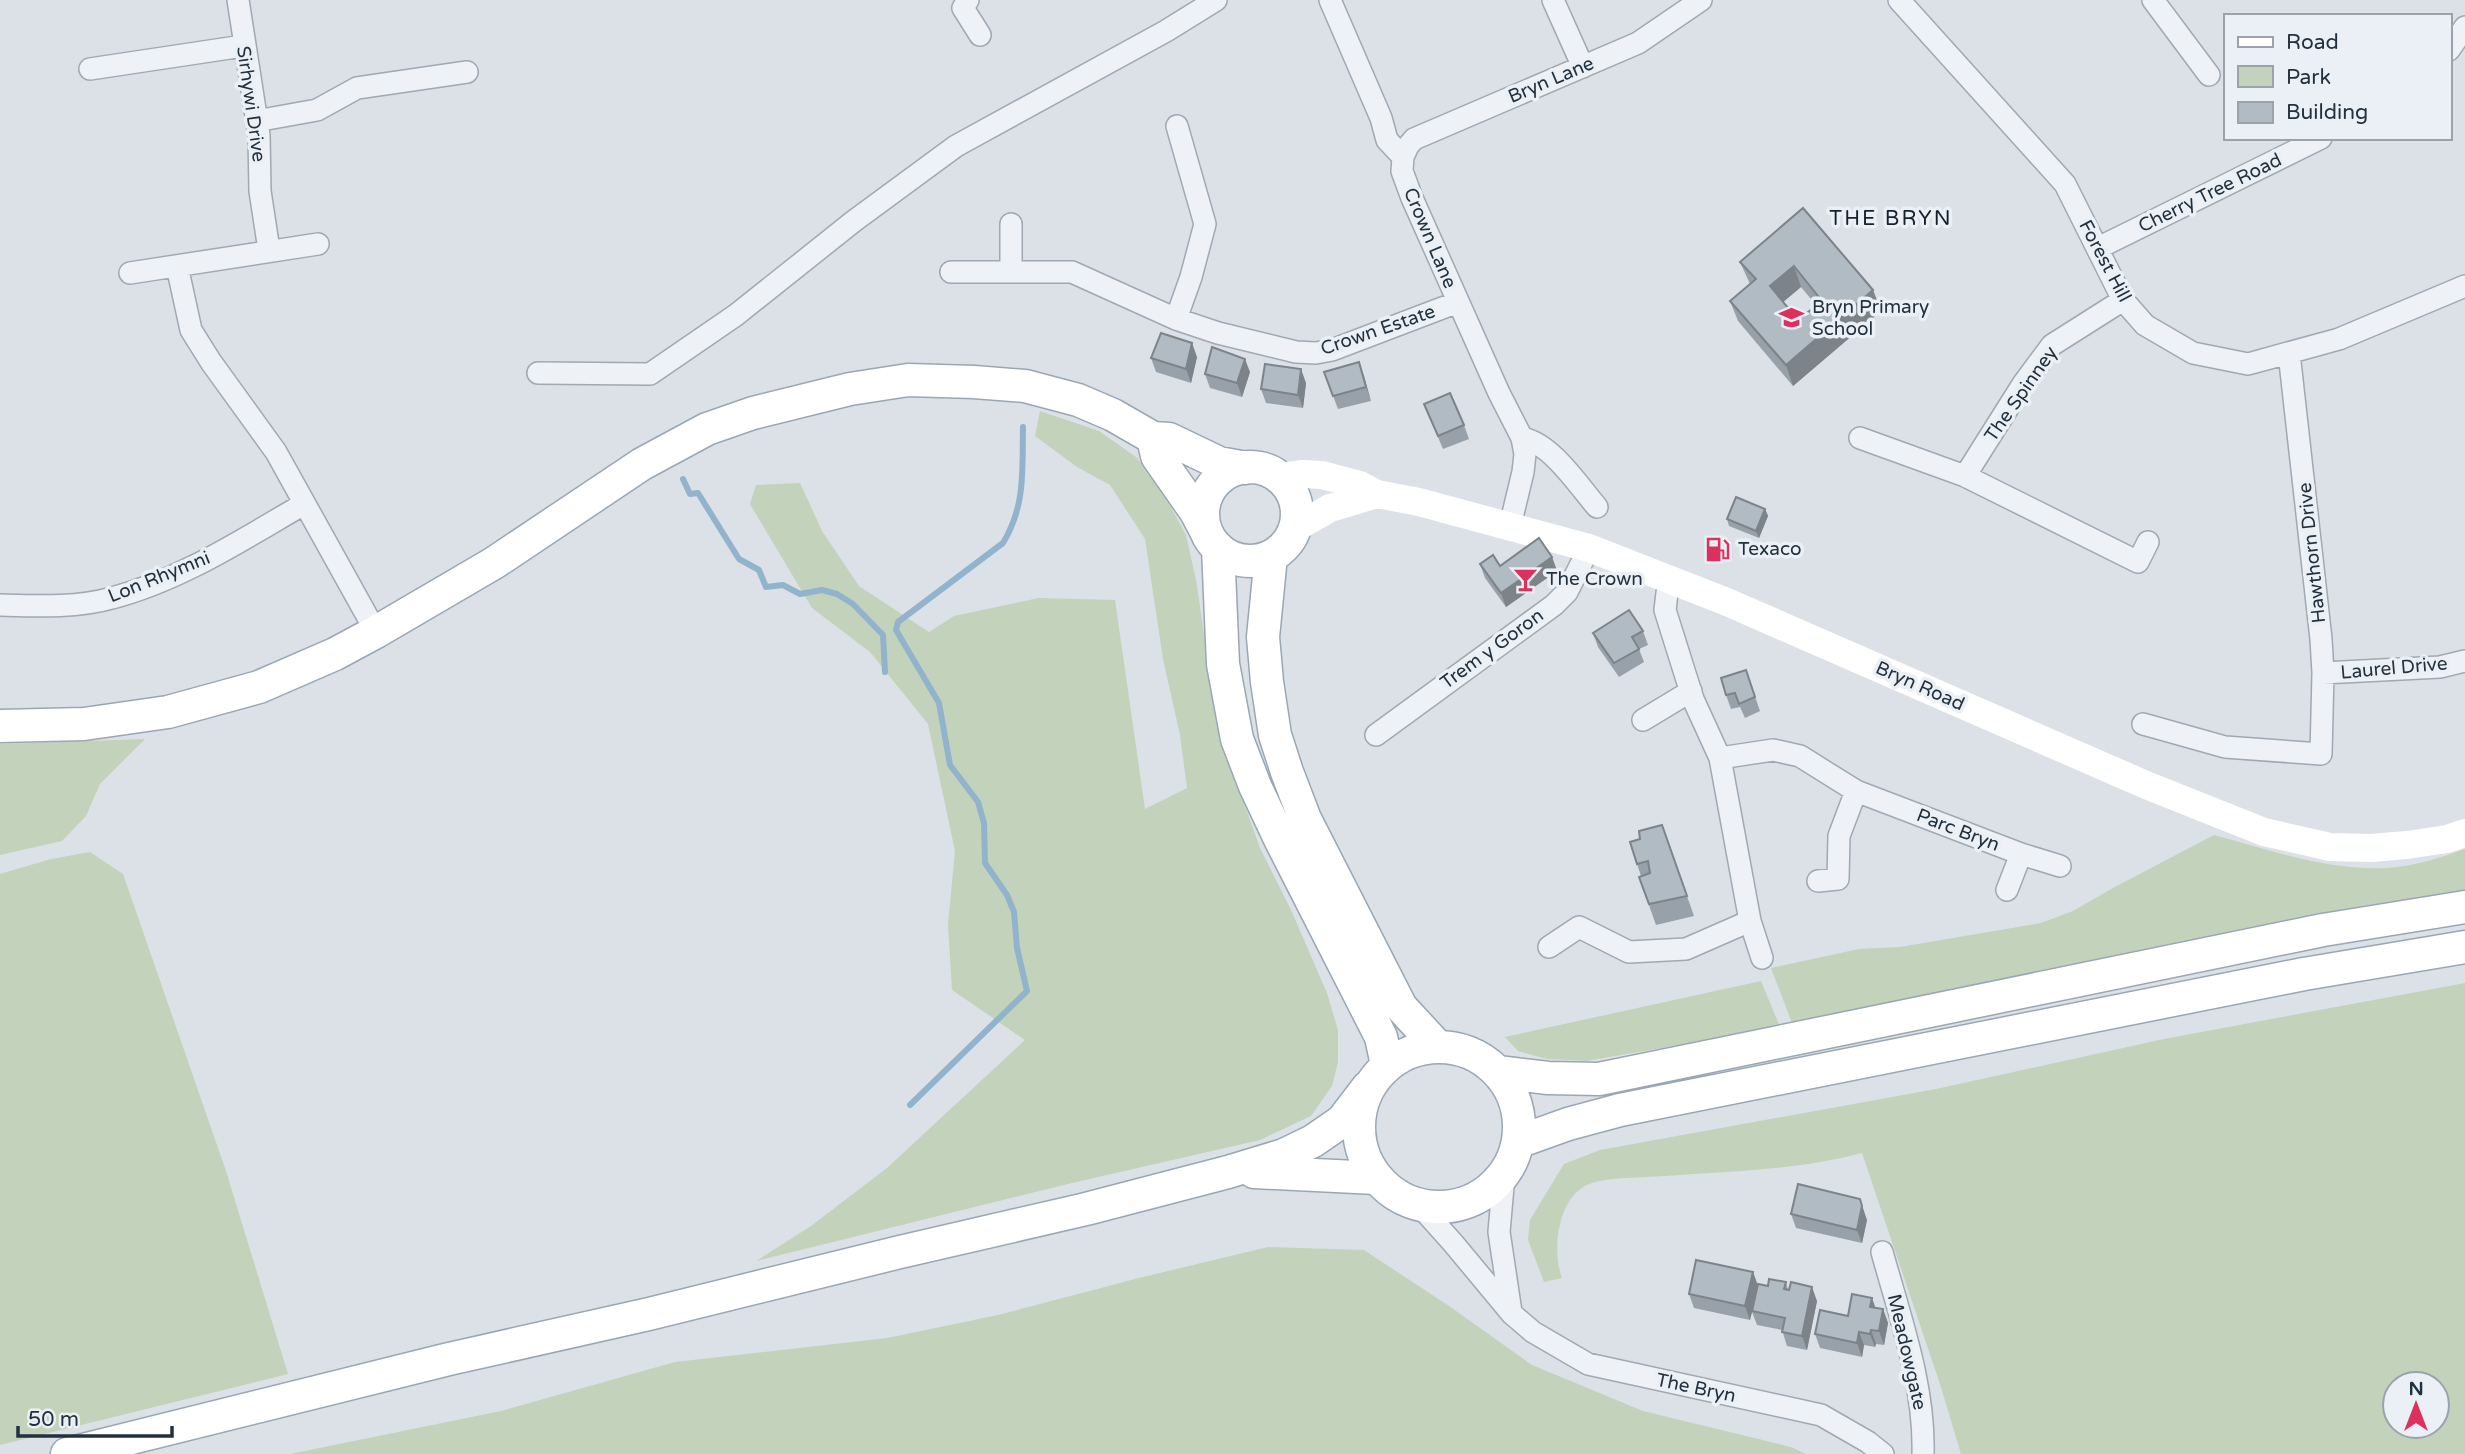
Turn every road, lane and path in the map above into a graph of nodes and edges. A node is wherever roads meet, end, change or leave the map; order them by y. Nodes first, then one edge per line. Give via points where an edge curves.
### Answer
1 (238, 0) edge
2 (968, 0) edge
3 (1216, 0) edge
4 (1330, 0) edge
5 (1553, 0) edge
6 (1701, 0) edge
7 (1899, 0) edge
8 (2161, 3) edge
9 (2465, 27) edge
10 (980, 35) dead end
11 (243, 46) junction
12 (2451, 47) edge
13 (1583, 67) junction
14 (90, 69) dead end
15 (467, 72) dead end
16 (2209, 75) dead end
17 (256, 121) junction
18 (1177, 126) dead end
19 (2317, 140) edge
20 (1404, 157) junction
21 (1011, 224) dead end
22 (318, 244) dead end
23 (2098, 248) junction
24 (269, 250) junction
25 (177, 266) junction
26 (951, 272) dead end
27 (1011, 272) junction
28 (130, 273) dead end
29 (2465, 286) edge
30 (2123, 300) junction
31 (1458, 302) junction
32 (1176, 319) junction
33 (2289, 353) junction
34 (538, 373) dead end
35 (1153, 438) junction
36 (1522, 438) junction
37 (1860, 438) dead end
38 (1246, 468) junction
39 (1965, 476) junction
40 (1279, 477) junction
41 (1377, 494) junction
42 (304, 503) junction
43 (1597, 507) dead end
44 (1510, 526) junction
45 (1295, 528) junction
46 (1213, 542) junction
47 (2148, 542) dead end
48 (1589, 548) junction
49 (1272, 556) junction
50 (1672, 579) junction
51 (0, 605) edge
52 (376, 632) junction
53 (2465, 661) edge
54 (2323, 673) junction
55 (1691, 691) junction
56 (1643, 719) dead end
57 (2143, 724) dead end
58 (0, 726) edge
59 (1376, 734) dead end
60 (1720, 758) junction
61 (1856, 791) junction
62 (2465, 833) edge
63 (2021, 854) junction
64 (2060, 866) dead end
65 (1818, 881) dead end
66 (2007, 890) dead end
67 (2465, 907) edge
68 (1750, 921) junction
69 (1549, 947) dead end
70 (2465, 947) edge
71 (1762, 958) dead end
72 (1438, 1047) junction
73 (1497, 1072) junction
74 (1378, 1076) junction
75 (1518, 1142) junction
76 (1228, 1172) junction
77 (1504, 1175) junction
78 (1376, 1178) junction
79 (1419, 1205) junction
80 (1882, 1252) dead end
81 (1512, 1314) junction
82 (67, 1454) edge
83 (1882, 1454) edge
84 (1923, 1454) edge

1 - 11 street, Sirhywi Drive
2 - 10 street via 962,8
3 - 34 street via 956,146 736,315 650,374
4 - 20 street, Crown Lane via 1387,140
5 - 13 street
6 - 13 street, Bryn Lane via 1638,43
7 - 23 street, Forest Hill via 2065,184
8 - 16 street
9 - 12 street
11 - 14 street
11 - 17 street, Sirhywi Drive
13 - 20 street, Bryn Lane via 1414,139
15 - 17 street via 357,88 317,110
17 - 24 street, Sirhywi Drive
18 - 32 street via 1205,224
19 - 23 street, Cherry Tree Road
20 - 31 street, Crown Lane via 1402,171 1412,198
21 - 27 street
22 - 24 street
23 - 30 street, Forest Hill
24 - 25 street
25 - 28 street
25 - 42 street via 191,330 276,452
26 - 27 street, Crown Estate
27 - 32 street, Crown Estate via 1072,272
29 - 33 street, Forest Hill via 2339,339
30 - 33 street, Forest Hill via 2145,325 2193,353 2248,364
30 - 39 street, The Spinney via 2052,345
31 - 32 street, Crown Estate via 1315,353 1271,347
31 - 36 street, Crown Lane
33 - 54 street, Hawthorn Drive
35 - 38 main road via 1169,439 1219,463
35 - 46 main road via 1157,456
35 - 52 main road via 1078,400 1025,386 908,380 795,402 707,429 642,464 494,564
36 - 43 street via 1548,450
36 - 44 street, Crown Lane via 1523,472
37 - 39 street
38 - 40 main road via 1265,469
38 - 46 main road via 1216,481 1208,492 1203,520
39 - 47 street via 2138,562
40 - 41 street, Bryn Road via 1322,475
40 - 45 main road via 1293,494
41 - 44 street, Bryn Road
41 - 45 street via 1330,508
42 - 51 street, Lon Rhymni via 196,565 111,599
42 - 52 street
44 - 48 street, Bryn Road
45 - 49 main road via 1288,543
46 - 49 main road via 1241,560
46 - 74 main road via 1223,664 1237,739 1280,839 1381,1037
48 - 50 street, Bryn Road
48 - 59 street, Trem y Goron via 1567,592 1554,604
49 - 72 main road via 1263,637 1275,735 1287,772 1305,819 1396,999
50 - 55 street via 1665,610
50 - 62 street, Bryn Road via 2264,832 2330,847 2371,848
52 - 58 main road via 259,687 168,712 83,724
53 - 54 street, Laurel Drive via 2440,667
54 - 57 street, Hawthorn Drive via 2321,754 2225,747
55 - 56 street
55 - 60 street
60 - 61 street, Parc Bryn via 1773,750 1800,756
60 - 68 street
61 - 63 street, Parc Bryn
61 - 65 street via 1839,836 1838,879
63 - 64 street, Parc Bryn
63 - 66 street
67 - 73 main road via 2323,930 1599,1079
68 - 69 street via 1686,950 1629,952 1579,927
68 - 71 street
70 - 75 main road via 2304,974 1620,1110
72 - 73 main road via 1460,1049
72 - 74 main road via 1411,1051
73 - 75 main road via 1512,1093 1519,1117
74 - 76 main road via 1342,1121 1313,1141
74 - 78 main road via 1360,1110 1358,1134 1364,1158
75 - 77 main road
76 - 78 main road
76 - 82 main road
77 - 79 main road via 1487,1192 1466,1203 1442,1208
77 - 81 street via 1499,1233
78 - 79 main road via 1403,1200
79 - 81 street, The Bryn
80 - 84 street, Meadowgate via 1924,1425
81 - 83 street, The Bryn via 1588,1364 1821,1415

